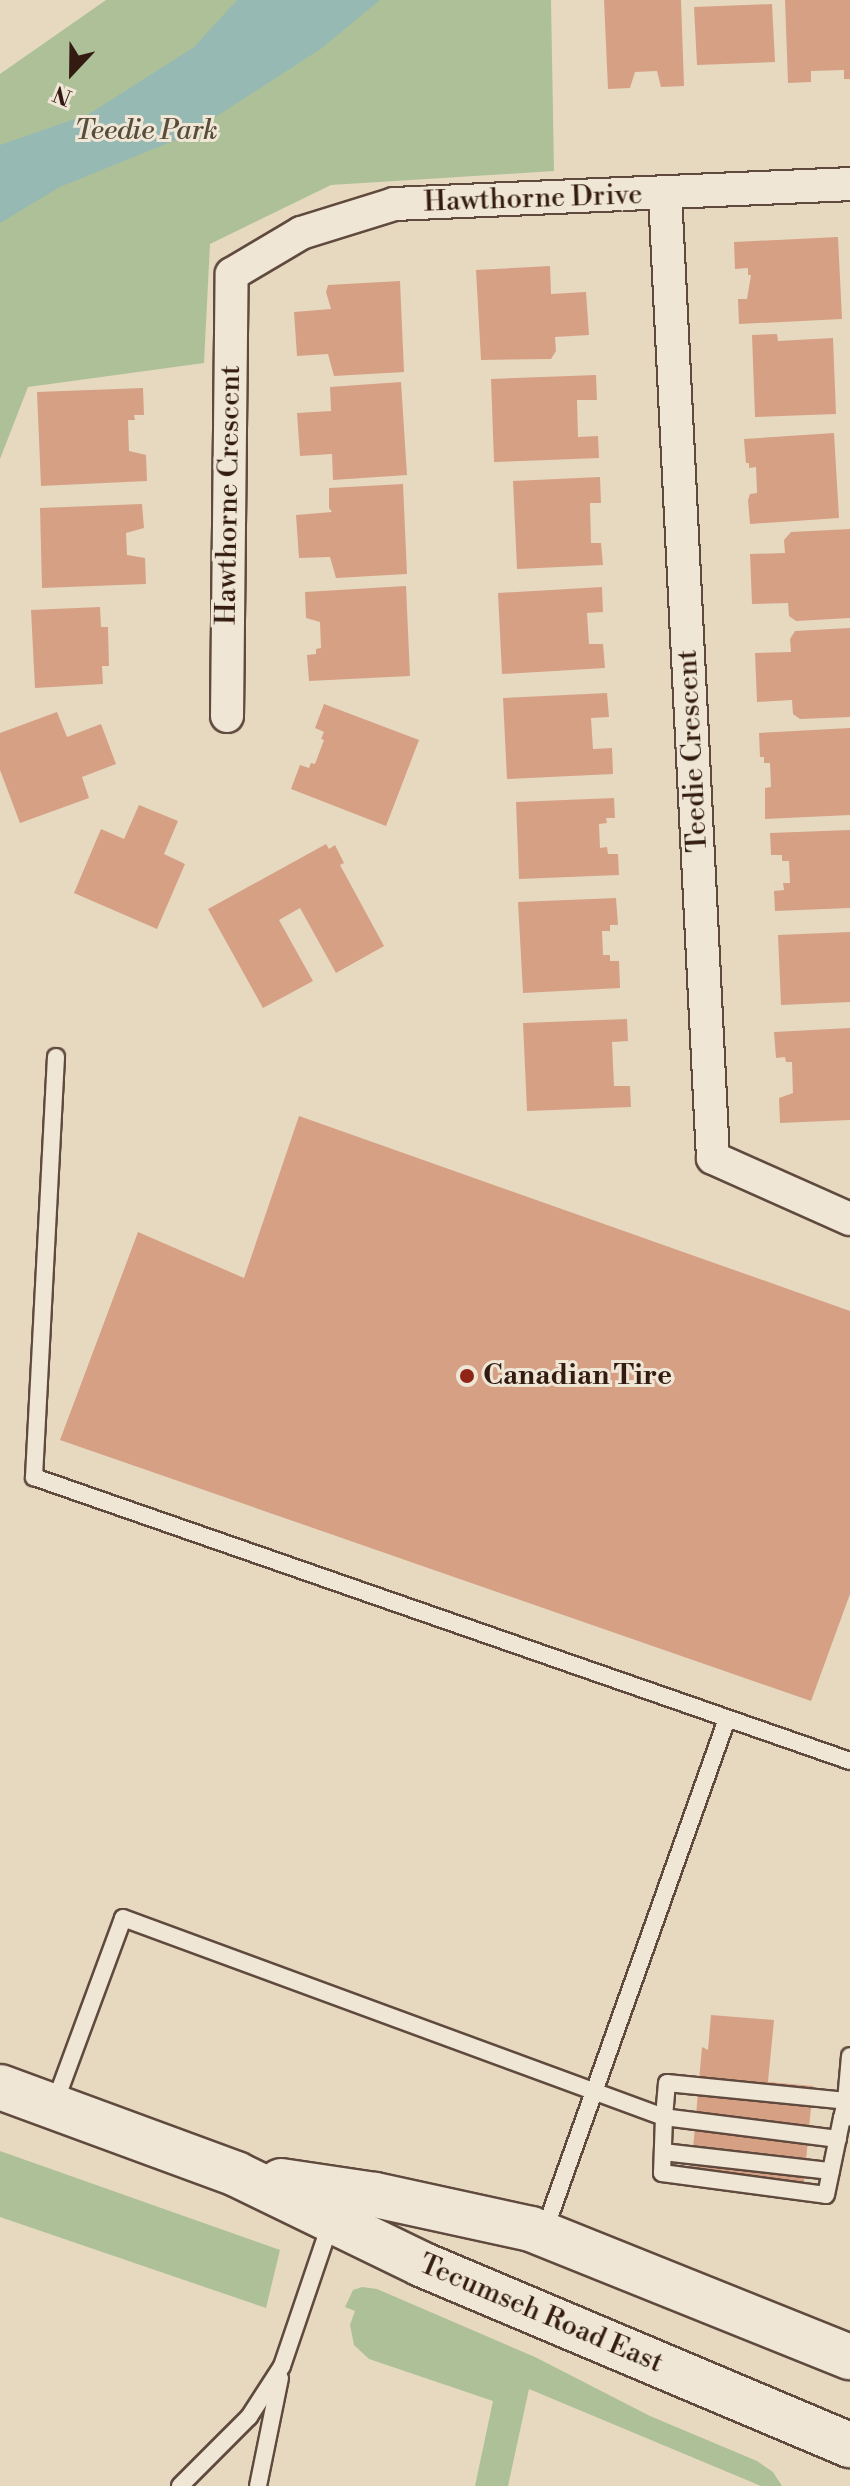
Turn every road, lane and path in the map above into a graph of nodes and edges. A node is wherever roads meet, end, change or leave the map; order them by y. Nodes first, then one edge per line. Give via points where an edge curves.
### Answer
1 (850, 184) edge
2 (665, 194) junction
3 (232, 274) joint
4 (227, 716) dead end
5 (56, 1057) dead end
6 (850, 1219) edge
7 (727, 1719) junction
8 (850, 1761) edge
9 (850, 2056) edge
10 (0, 2087) edge
11 (593, 2093) junction
12 (53, 2107) junction
13 (846, 2112) edge
14 (664, 2117) junction
15 (838, 2139) junction
16 (663, 2152) junction
17 (831, 2171) junction
18 (236, 2174) junction
19 (332, 2220) junction
20 (543, 2234) junction
21 (850, 2357) edge
22 (282, 2366) junction
23 (850, 2445) edge
24 (180, 2486) edge
25 (258, 2486) edge

1 - 2 street, Hawthorne Drive
2 - 3 street, Hawthorne Drive via 394,204 301,233
2 - 6 street, Teedie Crescent via 713,1158
3 - 4 street, Hawthorne Crescent
5 - 7 lane via 34,1477
7 - 8 lane
7 - 11 lane
9 - 13 lane
10 - 12 main road, Tecumseh Road East
11 - 12 lane via 123,1918
11 - 14 lane
11 - 20 lane
12 - 18 main road, Tecumseh Road East
13 - 14 lane via 667,2083
13 - 15 lane
14 - 15 lane
14 - 16 lane
15 - 17 lane
16 - 17 lane
16 - 17 lane via 662,2173 826,2195
18 - 19 main road, Tecumseh Road East
18 - 20 main road, Tecumseh Road East via 375,2195
19 - 22 lane
19 - 23 main road, Tecumseh Road East via 421,2264
20 - 21 main road, Tecumseh Road East
22 - 24 lane via 249,2417
22 - 25 lane

